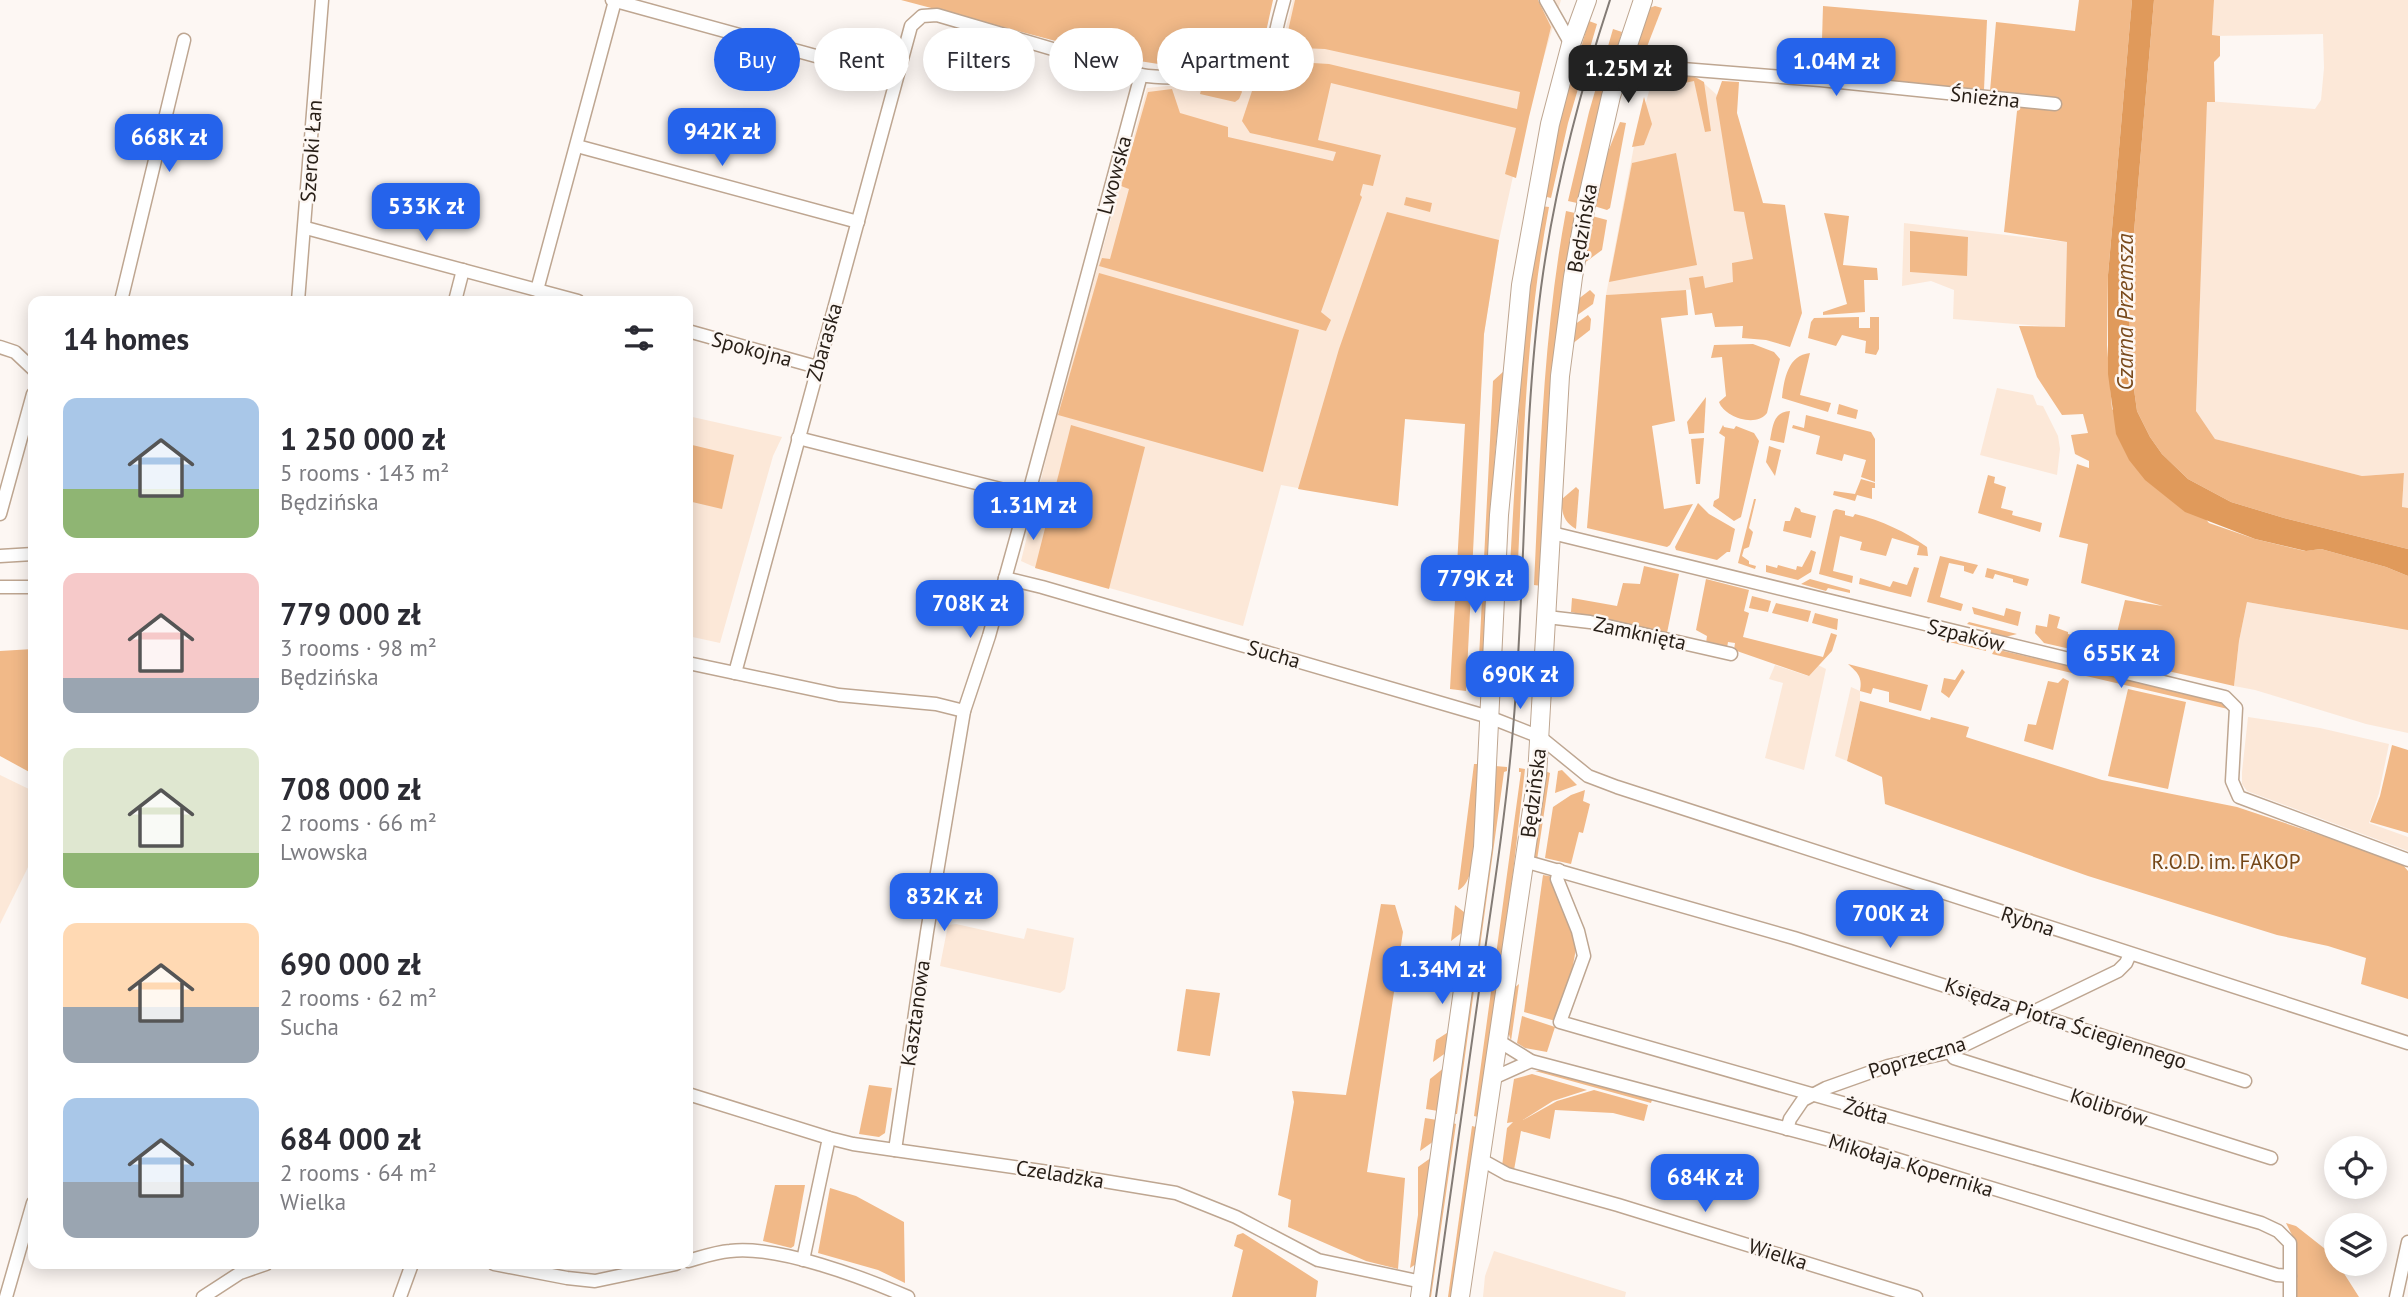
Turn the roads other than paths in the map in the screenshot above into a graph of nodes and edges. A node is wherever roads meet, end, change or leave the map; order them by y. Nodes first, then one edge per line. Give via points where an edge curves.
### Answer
1 (322, 0) edge
2 (613, 0) edge
3 (1284, 0) edge
4 (1546, 0) edge
5 (1587, 0) edge
6 (1643, 0) edge
7 (909, 33) edge
8 (184, 40) dead end
9 (1571, 44) junction
10 (1049, 48) edge
11 (814, 55) edge
12 (1622, 59) junction
13 (1143, 75) edge
14 (893, 91) edge
15 (1137, 91) edge
16 (2055, 104) dead end
17 (577, 146) junction
18 (858, 222) junction
19 (306, 228) junction
20 (463, 270) junction
21 (537, 290) junction
22 (122, 296) edge
23 (299, 296) edge
24 (456, 296) edge
25 (559, 296) edge
26 (693, 332) edge
27 (0, 347) edge
28 (28, 364) edge
29 (817, 367) junction
30 (28, 412) edge
31 (798, 438) junction
32 (1028, 496) junction
33 (0, 514) edge
34 (1552, 533) junction
35 (28, 554) edge
36 (0, 556) edge
37 (1005, 578) junction
38 (0, 587) edge
39 (28, 587) edge
40 (1547, 617) junction
41 (1731, 654) dead end
42 (693, 664) edge
43 (735, 673) junction
44 (964, 710) junction
45 (1489, 717) junction
46 (1540, 737) junction
47 (2408, 860) edge
48 (1524, 861) junction
49 (1559, 870) junction
50 (2130, 954) junction
51 (2030, 1012) junction
52 (1497, 1040) junction
53 (2408, 1043) edge
54 (1950, 1052) junction
55 (1531, 1061) junction
56 (1491, 1079) junction
57 (2245, 1081) dead end
58 (693, 1096) edge
59 (1812, 1096) junction
60 (1787, 1129) junction
61 (829, 1138) junction
62 (895, 1150) junction
63 (2271, 1158) dead end
64 (1480, 1159) junction
65 (28, 1220) edge
66 (2408, 1242) edge
67 (693, 1260) edge
68 (803, 1260) junction
69 (252, 1269) edge
70 (410, 1269) edge
71 (520, 1269) edge
72 (652, 1269) edge
73 (2290, 1276) junction
74 (1421, 1290) edge
75 (6, 1297) edge
76 (203, 1297) edge
77 (400, 1297) edge
78 (908, 1297) edge
79 (1460, 1297) edge
80 (1916, 1297) edge
81 (2290, 1297) edge
82 (2396, 1297) edge

1 - 19 street, Szeroki Łan
2 - 11 street
2 - 17 street
3 - 13 street via 1273,48 1264,60 1220,74
4 - 9 street
5 - 9 street, Będzińska
6 - 12 street, Będzińska
7 - 10 street, Zbaraska via 922,16 937,15
8 - 22 street
9 - 45 street, Będzińska via 1550,124 1521,285 1502,474
12 - 16 street, Śnieżna via 1670,68
12 - 34 street, Będzińska via 1584,209 1573,277 1560,376
14 - 18 street, Zbaraska
15 - 32 street, Lwowska
17 - 18 street
17 - 21 street
18 - 29 street, Zbaraska
19 - 20 street
19 - 23 street, Szeroki Łan
20 - 21 street
20 - 24 street
21 - 25 street
26 - 29 street, Spokojna
27 - 28 street via 15,352
29 - 31 street, Zbaraska
30 - 33 street
31 - 32 street
31 - 43 street, Zbaraska
32 - 37 street, Lwowska
34 - 40 street, Będzińska
34 - 47 street, Szpaków via 2225,697 2236,708 2232,780 2239,797
35 - 36 street
37 - 44 street, Lwowska
37 - 45 street, Sucha
38 - 39 street
40 - 41 street, Zamknięta via 1590,622
40 - 46 street, Będzińska
42 - 43 street
43 - 44 street via 839,695
44 - 62 street, Kasztanowa
45 - 46 street, Sucha
45 - 74 street, Będzińska via 1477,900
46 - 48 street, Będzińska
46 - 50 street, Rybna via 1598,780
48 - 49 street, Księdza Piotra Ściegiennego
48 - 52 street, Będzińska
49 - 51 street, Księdza Piotra Ściegiennego
49 - 59 street, Żółta via 1557,879 1584,956 1560,1022
50 - 51 street, Poprzeczna via 2118,971
50 - 53 street, Rybna
51 - 54 street, Poprzeczna
51 - 57 street, Księdza Piotra Ściegiennego
52 - 55 street, Mikołaja Kopernika
52 - 56 street, Będzińska
54 - 59 street, Poprzeczna via 1855,1077
54 - 63 street, Kolibrów via 1954,1058
55 - 56 street
55 - 60 street, Mikołaja Kopernika
56 - 64 street, Będzińska
58 - 61 street, Czeladzka
59 - 60 street, Poprzeczna via 1803,1100
59 - 73 street, Żółta via 2261,1223 2290,1243
60 - 73 street, Mikołaja Kopernika
61 - 62 street, Czeladzka
61 - 68 street
62 - 74 street, Czeladzka via 1176,1193 1236,1217 1318,1260
64 - 79 street, Będzińska
64 - 80 street, Wielka via 1507,1174
65 - 75 street
66 - 82 street
67 - 68 street via 732,1250
68 - 78 street
69 - 76 street
70 - 77 street
71 - 72 street via 595,1281
73 - 81 street

